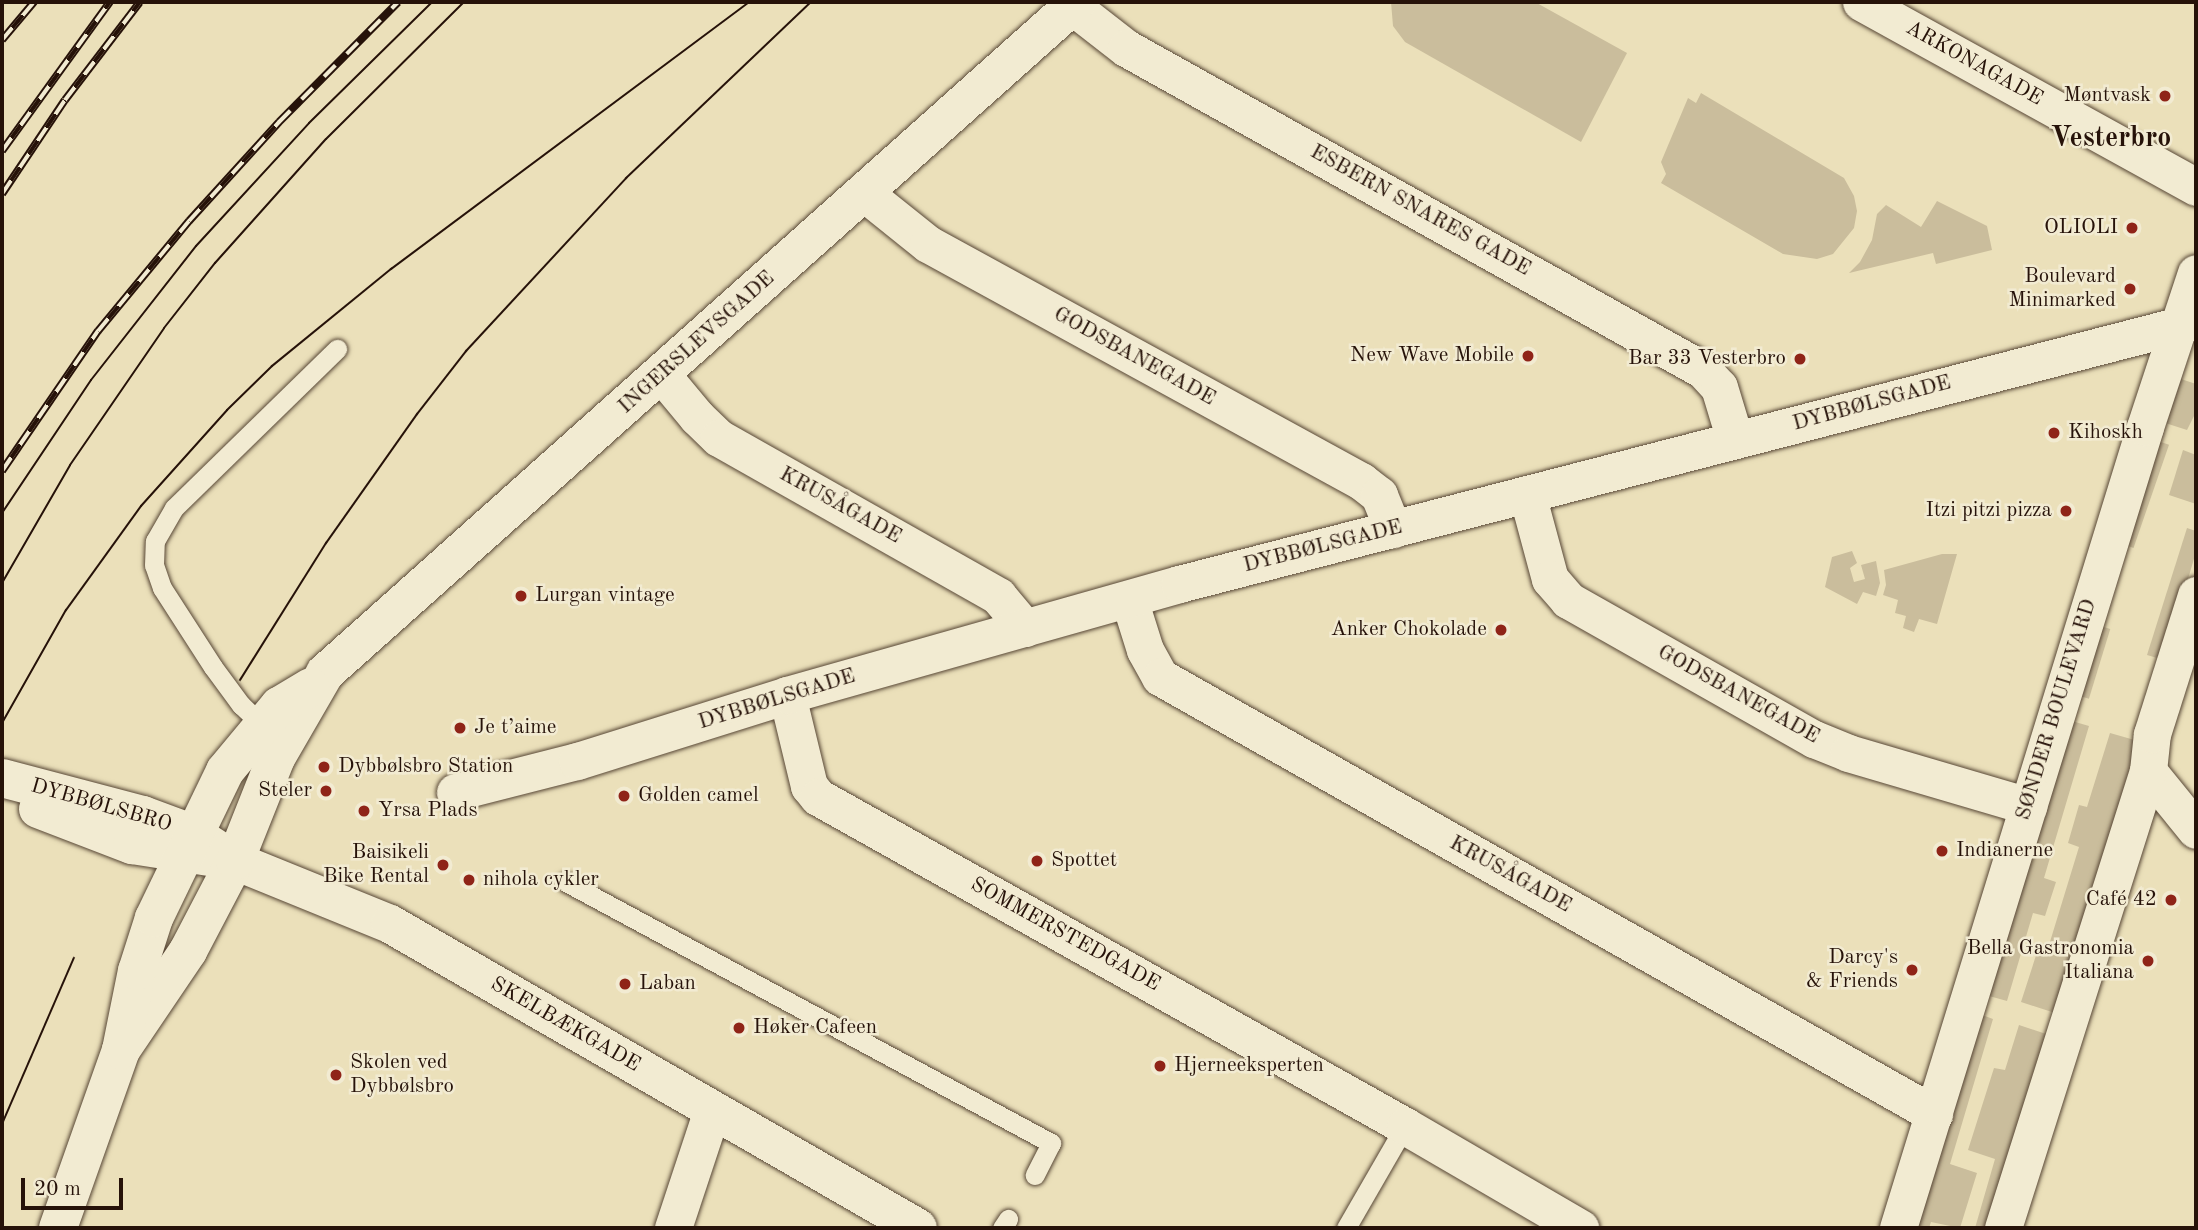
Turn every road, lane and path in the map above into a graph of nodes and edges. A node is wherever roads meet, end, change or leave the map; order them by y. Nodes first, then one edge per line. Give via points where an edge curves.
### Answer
1 (1861, 2) edge
2 (1075, 4) edge
3 (2196, 187) edge
4 (863, 192) junction
5 (2196, 273) edge
6 (2187, 324) edge
7 (337, 349) dead end
8 (662, 375) junction
9 (1735, 440) junction
10 (1527, 494) junction
11 (1394, 529) junction
12 (2196, 595) edge
13 (1129, 599) junction
14 (1026, 628) junction
15 (318, 684) junction
16 (787, 695) junction
17 (261, 724) junction
18 (2148, 771) junction
19 (2, 780) edge
20 (455, 792) dead end
21 (2028, 806) junction
22 (2196, 830) edge
23 (189, 843) junction
24 (235, 861) junction
25 (566, 882) dead end
26 (121, 1050) junction
27 (712, 1110) junction
28 (1934, 1114) junction
29 (1405, 1126) junction
30 (1035, 1175) dead end
31 (882, 1218) edge
32 (58, 1228) edge
33 (673, 1228) edge
34 (918, 1228) edge
35 (1346, 1228) edge
36 (1580, 1228) edge
37 (1898, 1228) edge
38 (2003, 1228) edge

1 - 3 street, ARKONAGADE
2 - 4 street, INGERSLEVSGADE
2 - 9 street, ESBERN SNARES GADE via 1126,48 1703,370 1719,387
4 - 8 street, INGERSLEVSGADE
4 - 11 street, GODSBANEGADE via 928,244 1361,481 1379,495
5 - 6 street, SØNDER BOULEVARD
6 - 9 street, DYBBØLSGADE
6 - 21 street, SØNDER BOULEVARD
7 - 17 lane via 174,508 155,541 154,565 162,588 213,667
8 - 14 street, KRUSÅGADE via 719,438 998,596
8 - 15 street, INGERSLEVSGADE via 353,645
9 - 10 street, DYBBØLSGADE
10 - 11 street, DYBBØLSGADE
10 - 21 street, GODSBANEGADE via 1550,579 1568,600 1814,739
11 - 13 street, DYBBØLSGADE
12 - 18 street via 2152,734
13 - 14 street, DYBBØLSGADE
13 - 28 street, KRUSÅGADE via 1144,650 1160,677
14 - 16 street, DYBBØLSGADE
15 - 17 street, INGERSLEVSGADE via 279,706
15 - 24 street, INGERSLEVSGADE via 276,758
16 - 20 street, DYBBØLSGADE via 578,761
16 - 29 street, SOMMERSTEDGADE via 809,786 818,797
17 - 23 street, INGERSLEVSGADE via 225,771
18 - 22 street
18 - 38 street
19 - 23 street, DYBBØLSBRO via 143,815
21 - 28 street, SØNDER BOULEVARD
23 - 24 street, DYBBØLSBRO
23 - 26 street, INGERSLEVSGADE via 154,918 137,971
24 - 26 street, INGERSLEVSGADE via 188,951
24 - 27 street, SKELBÆKGADE via 390,924
25 - 30 lane via 1051,1143
26 - 32 street, INGERSLEVSGADE
27 - 31 street, SKELBÆKGADE
27 - 33 street
28 - 37 street, SØNDER BOULEVARD
29 - 35 lane
29 - 36 street, SOMMERSTEDGADE
31 - 34 street, SKELBÆKGADE

